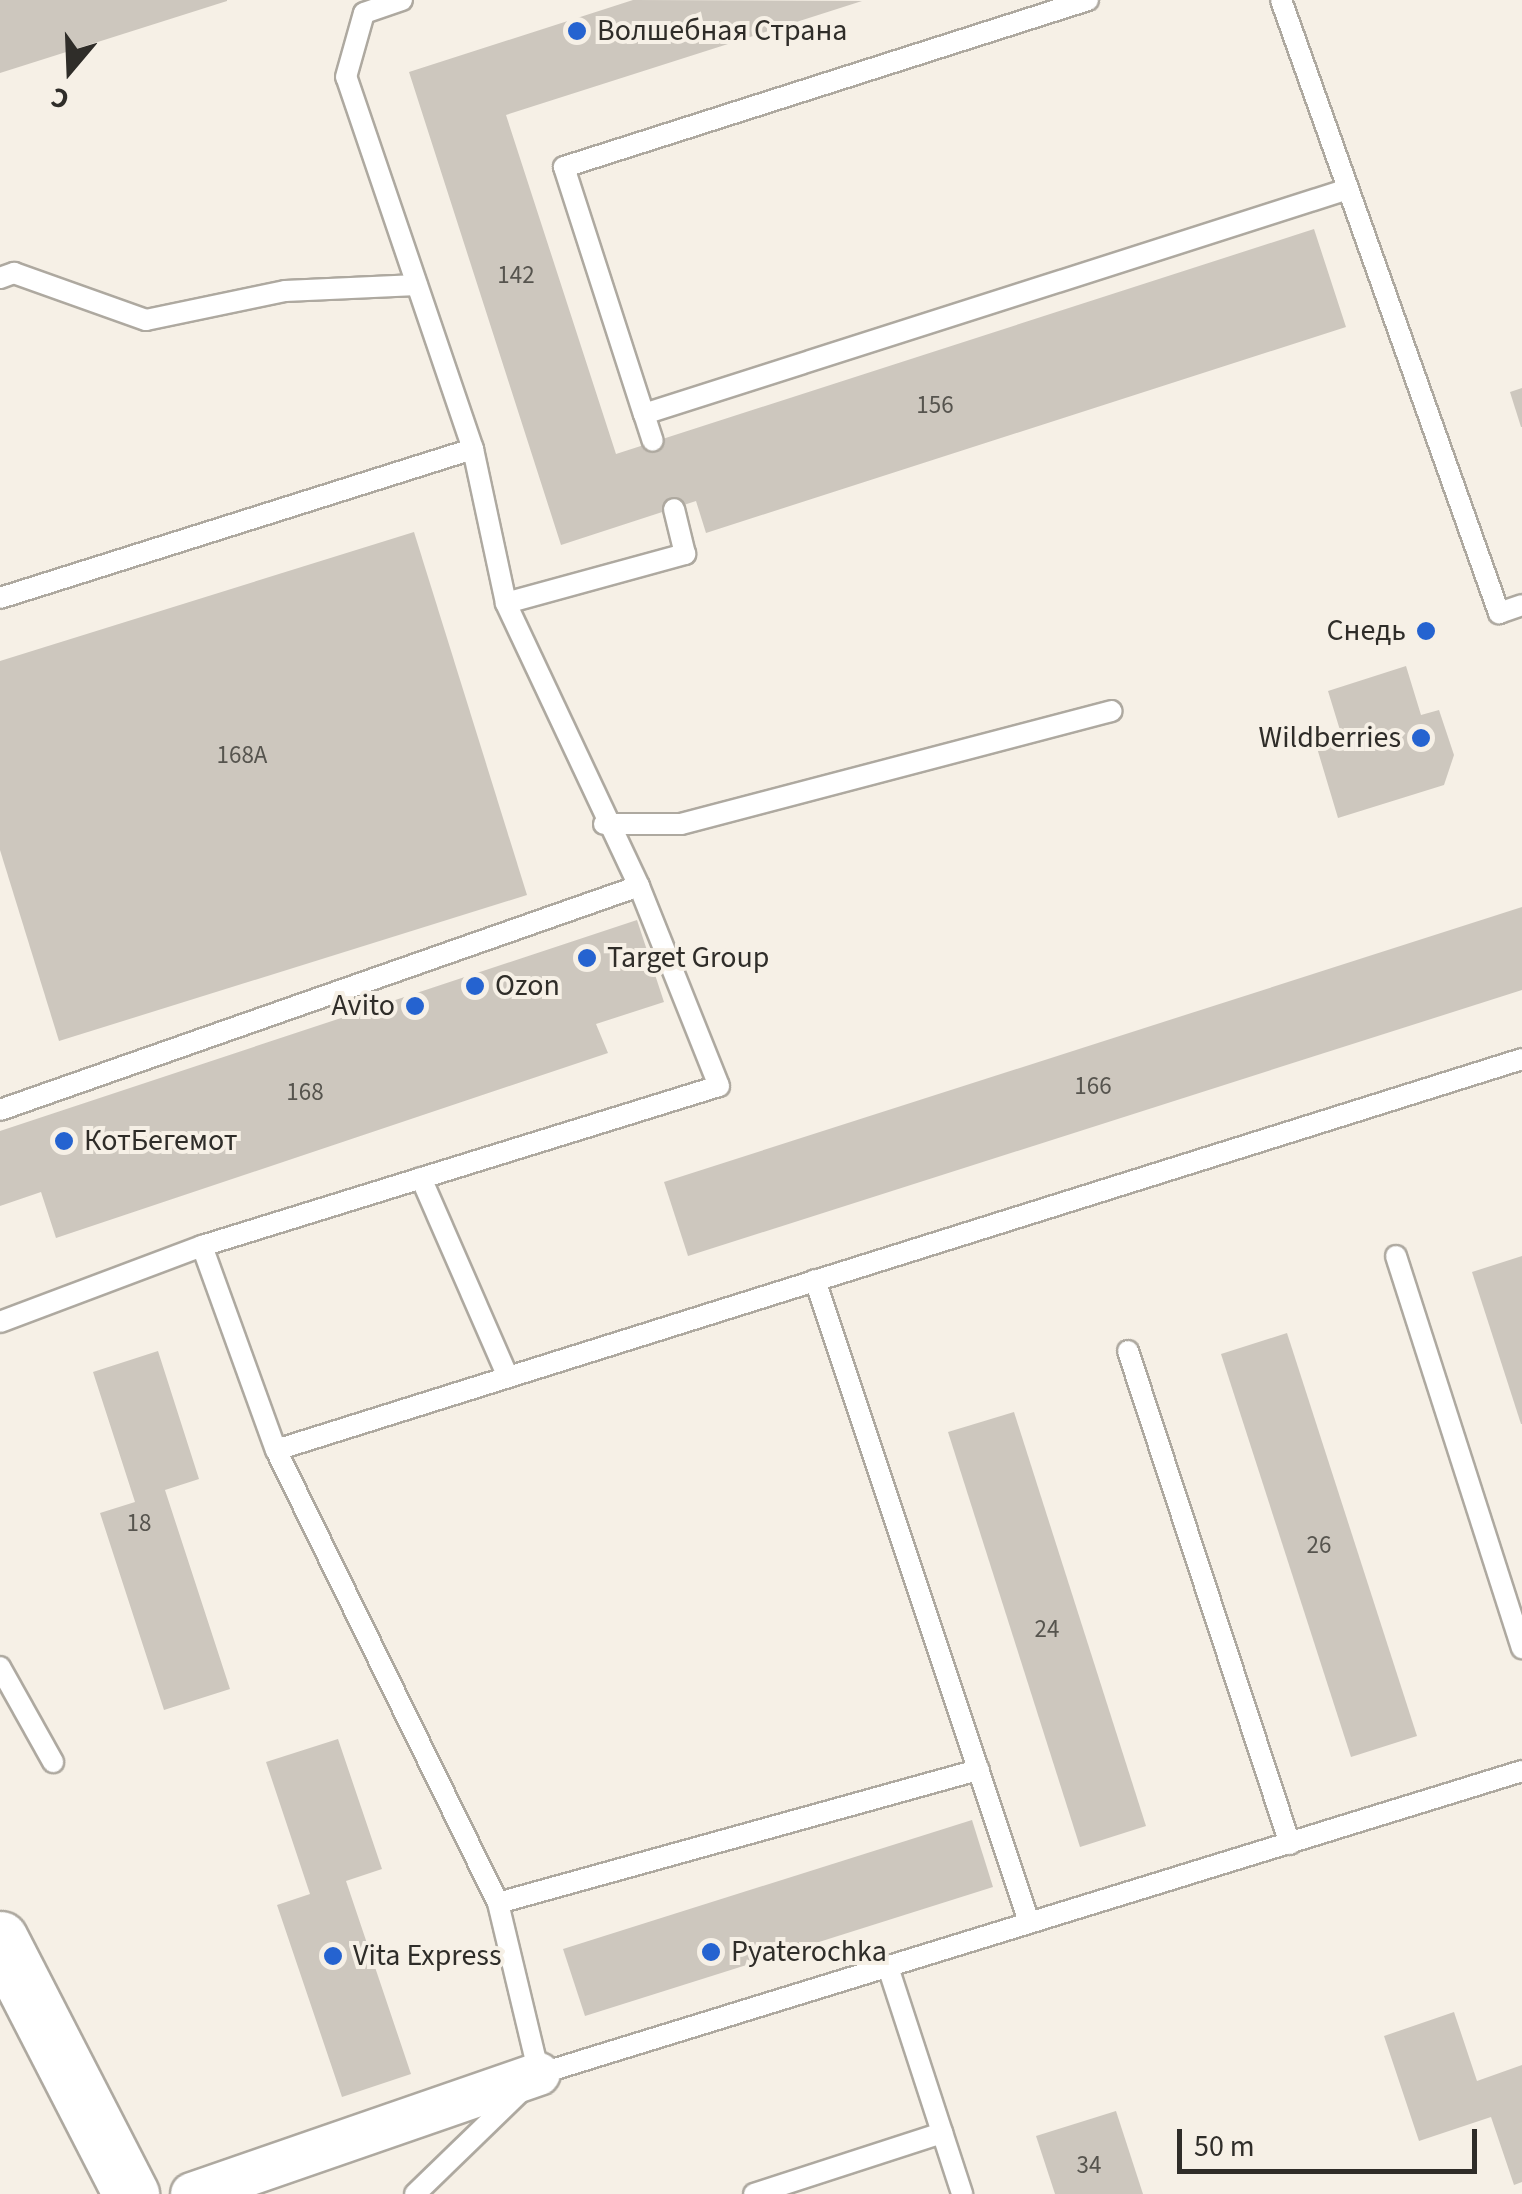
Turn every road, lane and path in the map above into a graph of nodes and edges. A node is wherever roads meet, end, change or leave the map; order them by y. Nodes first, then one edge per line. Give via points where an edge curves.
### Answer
1 (402, 0) edge
2 (1088, 0) edge
3 (1281, 0) edge
4 (1348, 189) junction
5 (0, 278) edge
6 (417, 285) junction
7 (644, 414) junction
8 (653, 442) dead end
9 (473, 449) junction
10 (674, 509) dead end
11 (0, 598) edge
12 (506, 604) junction
13 (1522, 605) edge
14 (1110, 712) dead end
15 (604, 824) junction
16 (639, 886) junction
17 (1522, 1059) edge
18 (0, 1110) edge
19 (420, 1178) junction
20 (202, 1246) junction
21 (1396, 1256) dead end
22 (815, 1280) junction
23 (0, 1322) edge
24 (1128, 1351) dead end
25 (508, 1377) junction
26 (276, 1450) junction
27 (1522, 1648) edge
28 (0, 1667) edge
29 (53, 1762) dead end
30 (979, 1770) junction
31 (1522, 1771) edge
32 (1290, 1844) junction
33 (498, 1903) junction
34 (1030, 1922) junction
35 (0, 1938) edge
36 (888, 1970) junction
37 (539, 2074) junction
38 (942, 2133) junction
39 (130, 2194) edge
40 (192, 2194) edge
41 (415, 2194) edge
42 (754, 2194) edge
43 (962, 2194) edge

1 - 6 lane via 364,13 346,77
2 - 7 lane via 564,167
3 - 4 lane
4 - 7 lane
4 - 13 lane via 1499,614
5 - 6 lane via 14,273 146,320 285,291
6 - 9 lane
7 - 8 lane
9 - 11 lane
9 - 12 lane
10 - 12 lane via 685,554
12 - 15 lane
14 - 15 lane via 681,824
15 - 16 lane
16 - 18 lane
16 - 19 lane via 719,1086
17 - 22 lane
19 - 20 lane
19 - 25 lane
20 - 23 lane
20 - 26 lane
21 - 27 lane
22 - 25 lane
22 - 30 lane
24 - 32 lane
25 - 26 lane
26 - 33 lane
28 - 29 lane
30 - 33 lane
30 - 34 lane
31 - 32 lane
32 - 34 lane
33 - 37 lane
34 - 36 lane
35 - 39 main road
36 - 37 lane
36 - 38 lane
37 - 40 street
37 - 41 lane
38 - 42 lane
38 - 43 lane

